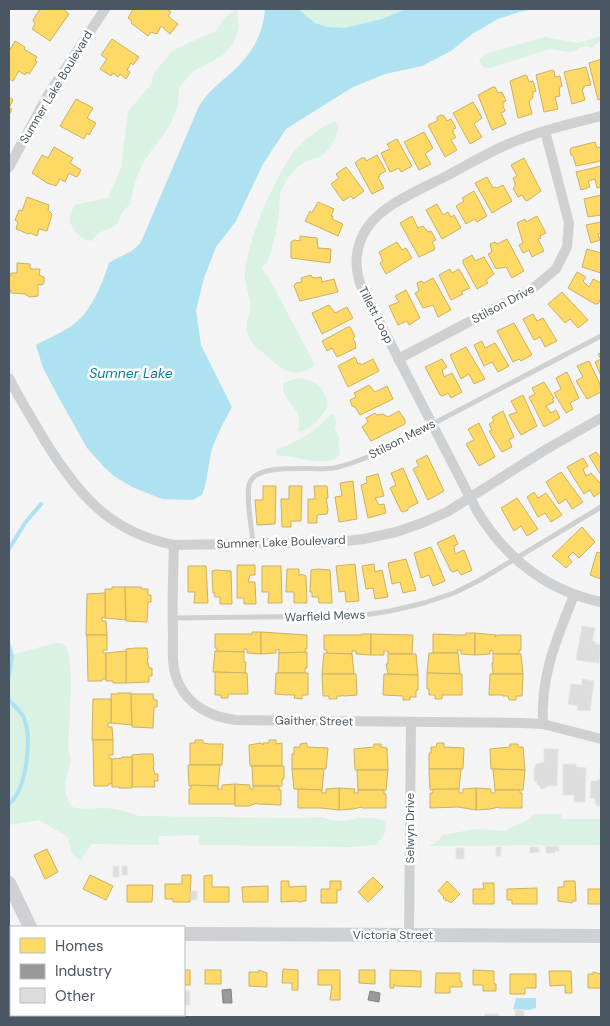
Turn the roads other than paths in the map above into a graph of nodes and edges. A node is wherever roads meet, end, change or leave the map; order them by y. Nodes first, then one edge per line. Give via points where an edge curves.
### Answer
1 (106, 9) edge
2 (601, 116) edge
3 (546, 131) junction
4 (9, 167) edge
5 (601, 336) edge
6 (398, 359) junction
7 (9, 378) edge
8 (601, 418) edge
9 (432, 424) junction
10 (470, 498) junction
11 (601, 507) edge
12 (253, 543) junction
13 (174, 545) junction
14 (516, 560) junction
15 (574, 594) junction
16 (601, 602) edge
17 (172, 618) junction
18 (411, 722) junction
19 (544, 724) junction
20 (601, 739) edge
21 (9, 883) edge
22 (30, 926) edge
23 (185, 934) edge
24 (410, 935) junction
25 (601, 936) edge

1 - 4 street, Sumner Lake Boulevard via 48,95
2 - 3 street, Tillett Loop
3 - 6 street, Stilson Drive via 569,223 567,247 556,269 532,289
3 - 6 street, Tillett Loop via 502,147 398,201 367,228 357,252 357,276
5 - 9 lane, Stilson Mews
6 - 9 street, Tillett Loop
7 - 13 street, Sumner Lake Boulevard via 58,462 89,501 126,528
8 - 10 street, Sumner Lake Boulevard
9 - 10 street, Tillett Loop
9 - 12 lane, Stilson Mews via 378,454 348,464 322,469 278,469 258,474 250,481 248,490
10 - 12 street, Sumner Lake Boulevard via 422,523 364,539
10 - 14 street, Tillett Loop via 489,530
11 - 14 lane, Warfield Mews
12 - 13 street, Sumner Lake Boulevard
13 - 17 street, Gaither Street
14 - 15 street, Tillett Loop via 553,585
14 - 17 lane, Warfield Mews via 454,593 390,611 358,616
15 - 16 street, Tillett Loop
15 - 19 street via 546,671
17 - 18 street, Gaither Street via 173,664 179,684 193,702 217,717 235,720
18 - 19 street, Gaither Street
18 - 24 street, Selwyn Drive
19 - 20 street, Gaither Street
21 - 22 street
23 - 24 street, Victoria Street
24 - 25 street, Victoria Street

